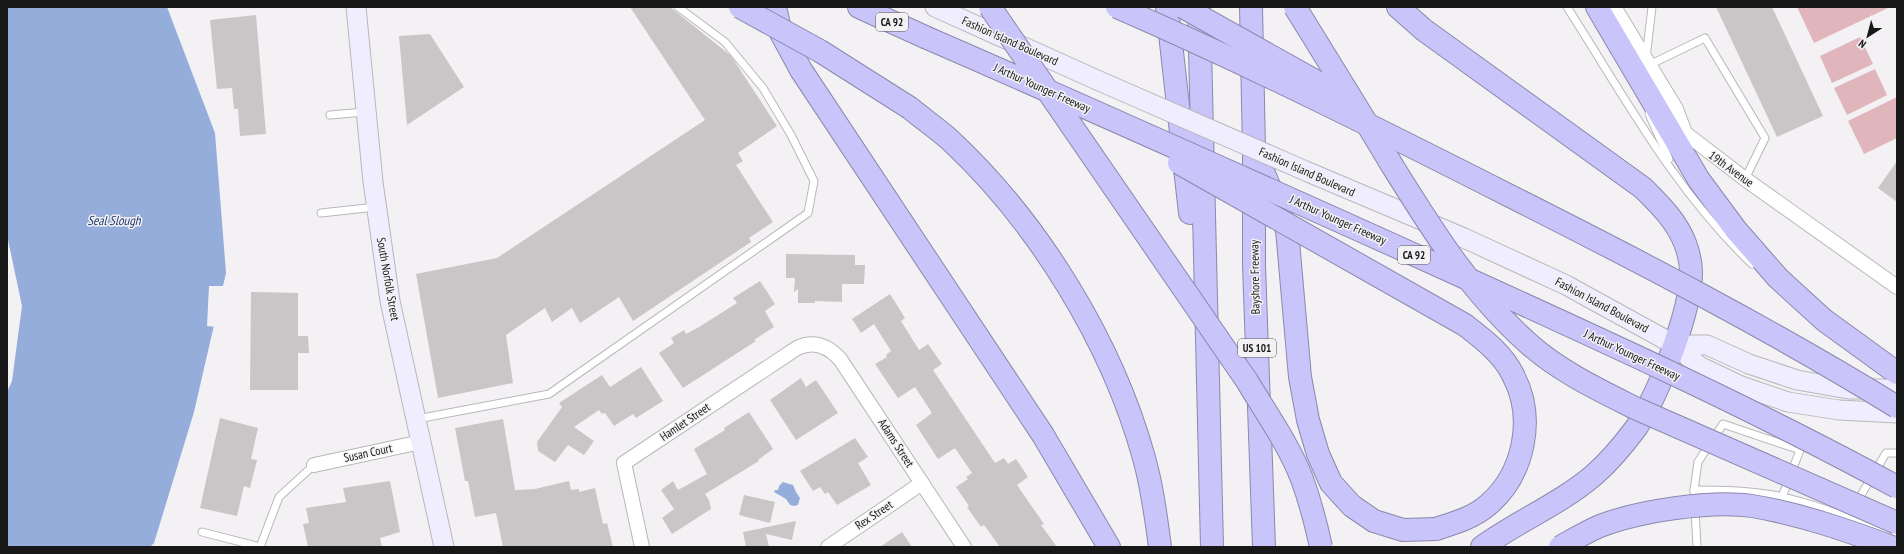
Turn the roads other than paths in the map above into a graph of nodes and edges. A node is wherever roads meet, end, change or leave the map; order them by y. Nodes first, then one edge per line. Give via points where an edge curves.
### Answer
1 (356, 7) edge
2 (678, 7) edge
3 (740, 7) edge
4 (775, 7) edge
5 (859, 7) edge
6 (935, 7) edge
7 (990, 7) edge
8 (1117, 7) edge
9 (1167, 7) edge
10 (1183, 7) edge
11 (1199, 7) edge
12 (1251, 7) edge
13 (1295, 7) edge
14 (1398, 7) edge
15 (1567, 7) edge
16 (1597, 7) edge
17 (1614, 7) edge
18 (1652, 7) edge
19 (925, 37) junction
20 (1648, 63) junction
21 (1646, 110) dead end
22 (366, 112) junction
23 (330, 115) dead end
24 (1254, 149) junction
25 (1671, 163) dead end
26 (1745, 179) junction
27 (1494, 188) junction
28 (376, 207) junction
29 (321, 213) dead end
30 (1761, 272) dead end
31 (1772, 283) dead end
32 (1897, 287) edge
33 (1675, 344) junction
34 (822, 345) joint
35 (1871, 355) junction
36 (1207, 365) junction
37 (1897, 373) edge
38 (1897, 389) edge
39 (1897, 407) edge
40 (1897, 413) edge
41 (417, 419) junction
42 (421, 442) junction
43 (1897, 453) edge
44 (314, 465) joint
45 (922, 483) junction
46 (1897, 487) edge
47 (1694, 490) junction
48 (1782, 497) junction
49 (1847, 517) junction
50 (1897, 520) edge
51 (202, 532) dead end
52 (1892, 535) edge
53 (1897, 537) edge
54 (444, 547) edge
55 (642, 547) edge
56 (828, 547) edge
57 (964, 547) edge
58 (1108, 547) edge
59 (1160, 547) edge
60 (1212, 547) edge
61 (1264, 547) edge
62 (1321, 547) edge
63 (1482, 547) edge
64 (1560, 547) edge
65 (1697, 547) edge

1 - 22 main road, South Norfolk Street
2 - 41 lane via 725,42 763,88 814,181 808,213 549,394
3 - 59 highway, bridge via 820,52 910,108 950,140 992,183 1032,233 1071,291 1103,348 1126,404 1144,458
4 - 58 highway via 781,33 801,70 1043,435
5 - 19 highway, J Arthur Younger Freeway / CA 92
6 - 33 main road, Fashion Island Boulevard, bridge via 1097,80 1464,238 1552,279
7 - 62 highway, bridge via 1246,381 1280,436 1302,479
8 - 27 highway, bridge via 1343,111
9 - 36 highway
10 - 27 highway, bridge via 1331,88
11 - 36 highway
12 - 24 highway, Bayshore Freeway / US 101
13 - 52 highway, bridge via 1432,230 1460,271 1493,310 1530,345 1599,391
14 - 33 highway via 1424,30 1643,188 1668,213 1685,242 1691,272 1686,306
15 - 30 lane via 1687,192 1726,239
16 - 35 highway via 1699,180 1736,230 1778,278 1824,320
17 - 20 street, 19th Avenue
18 - 20 lane
19 - 24 highway, bridge via 1198,172 1465,325 1493,347 1513,374 1523,403 1525,432 1520,460 1506,485 1488,506 1463,521 1436,529 1403,530 1374,521 1352,506 1331,483 1318,454 1308,420 1300,377 1286,230
19 - 46 highway, J Arthur Younger Freeway / CA 92, bridge via 1165,142 1592,336 1727,399
20 - 26 street, 19th Avenue via 1676,109 1685,133
20 - 26 lane via 1705,38 1765,138
21 - 25 lane
22 - 23 lane
22 - 28 main road, South Norfolk Street
24 - 61 highway, Bayshore Freeway / US 101 via 1254,265
26 - 32 street, 19th Avenue
27 - 39 highway, bridge via 1746,318
28 - 29 lane
28 - 41 main road, South Norfolk Street via 390,301
31 - 35 lane
33 - 38 main road, Fashion Island Boulevard via 1707,345 1749,364 1797,380 1848,389
33 - 40 main road, Fashion Island Boulevard via 1699,366 1741,386 1788,402 1839,410
33 - 63 highway via 1650,404 1636,428 1594,475 1561,499
34 - 45 street, Adams Street via 840,359
34 - 55 street, Hamlet Street via 813,343 796,348 624,463
35 - 37 highway
36 - 60 highway
41 - 42 main road, South Norfolk Street
42 - 44 street, Susan Court
42 - 54 main road, South Norfolk Street
43 - 49 lane via 1886,453
44 - 51 lane via 279,497 260,547
45 - 56 street, Rex Street
45 - 57 street, Adams Street
47 - 48 lane via 1734,490
47 - 48 lane via 1698,462 1724,424 1800,450
47 - 65 lane
48 - 49 lane
49 - 52 lane
50 - 52 lane
52 - 53 lane
52 - 64 highway, bridge via 1751,506 1711,504 1652,512 1600,526

